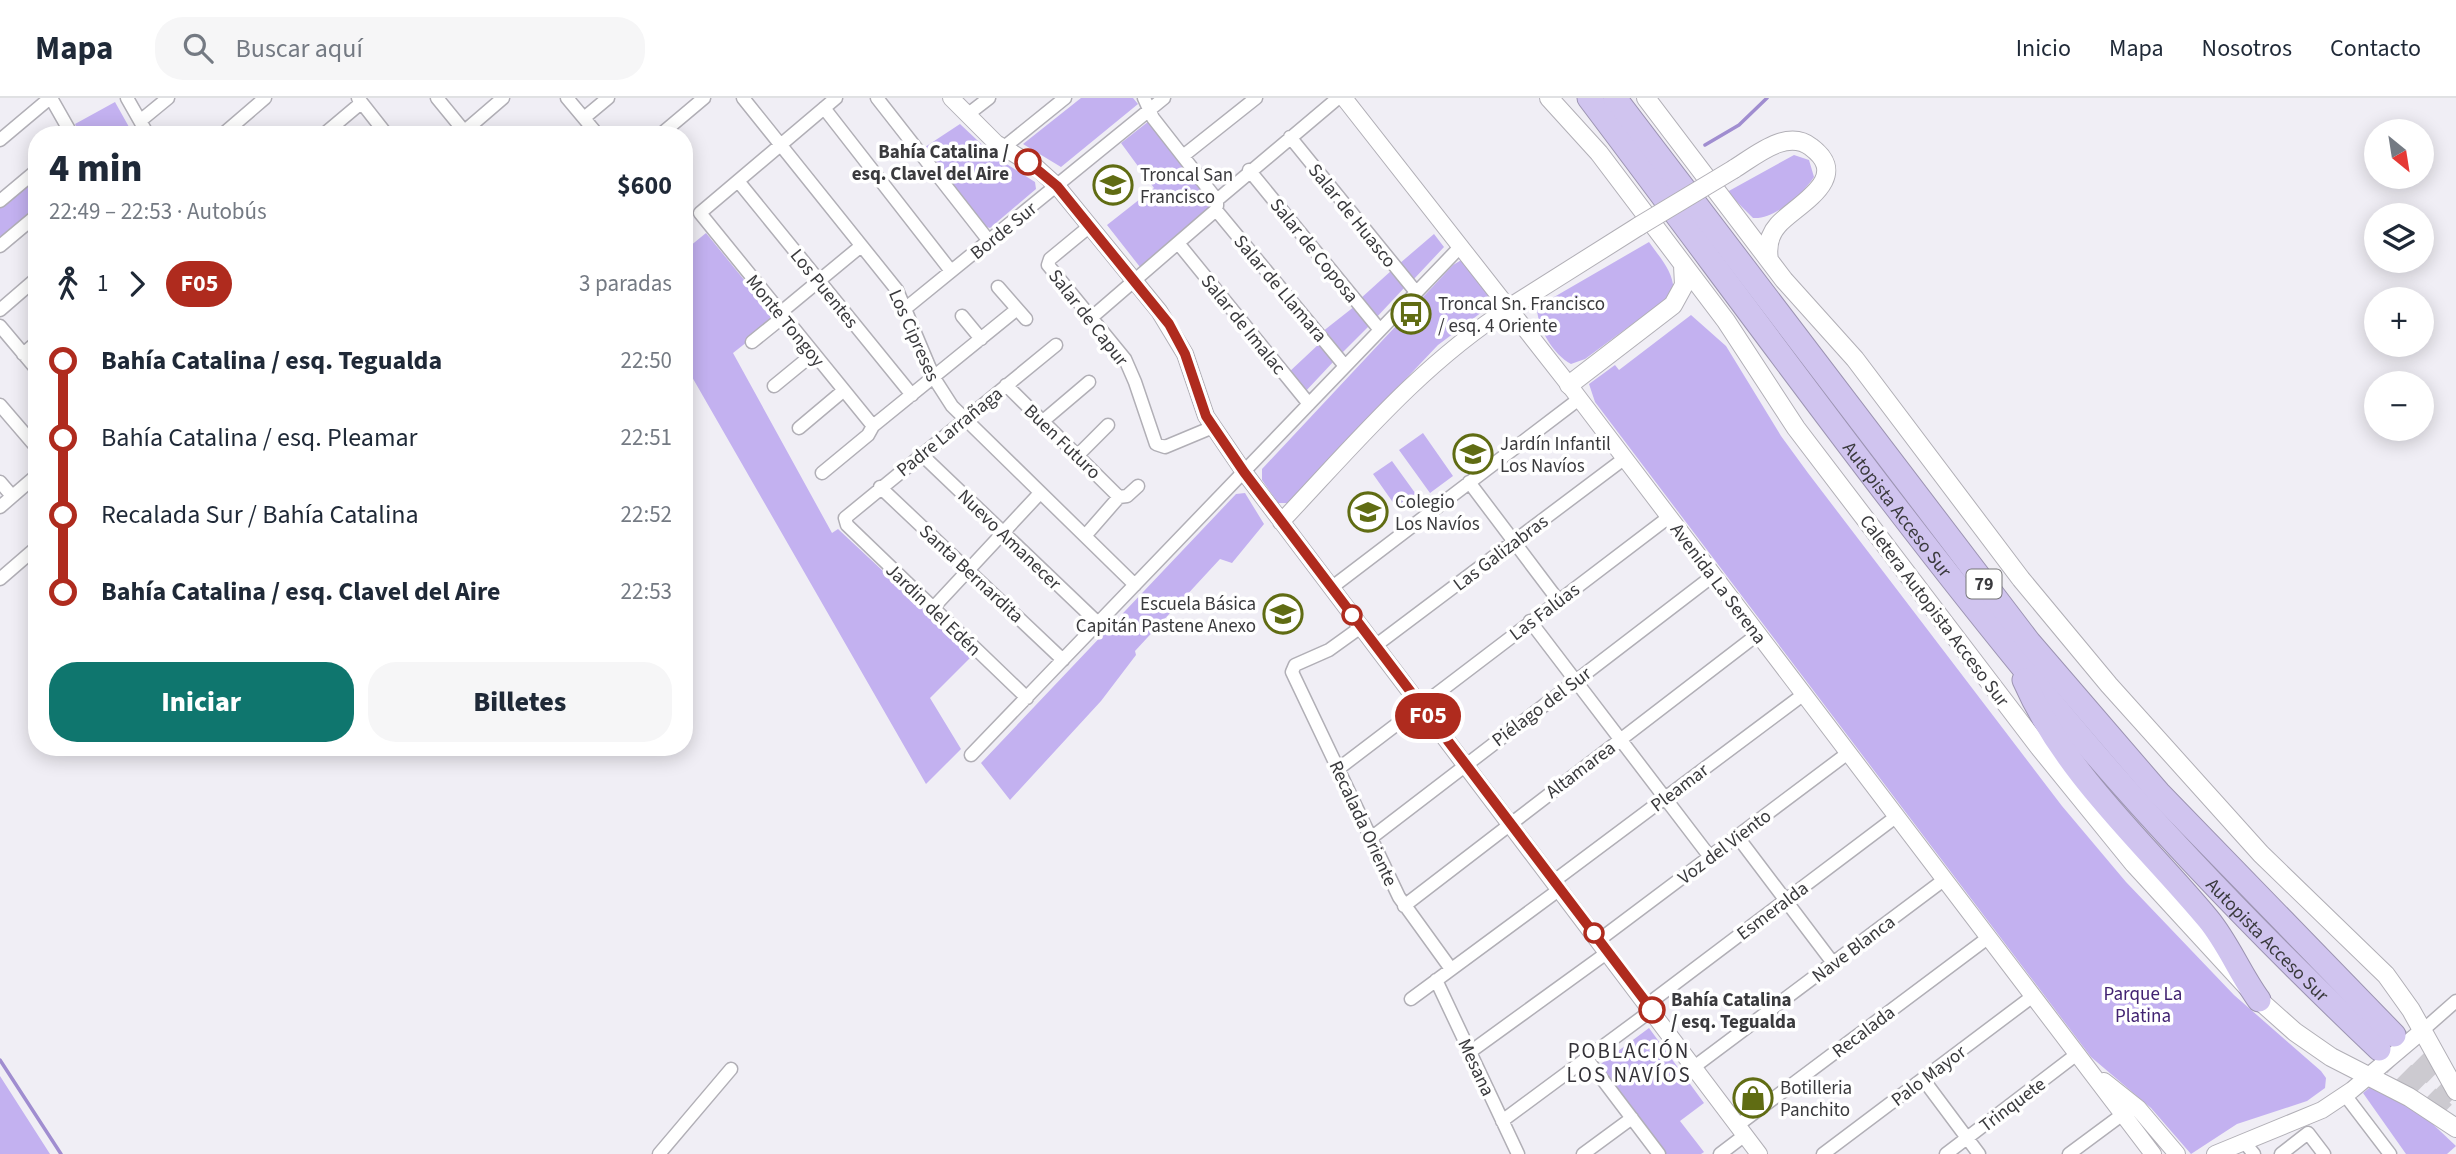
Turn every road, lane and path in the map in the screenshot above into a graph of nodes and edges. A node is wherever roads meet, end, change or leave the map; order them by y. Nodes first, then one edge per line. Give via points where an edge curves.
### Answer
1 (50, 98) edge
2 (127, 98) edge
3 (168, 98) edge
4 (265, 98) edge
5 (437, 98) edge
6 (503, 98) edge
7 (568, 98) edge
8 (608, 98) edge
9 (704, 98) edge
10 (743, 98) edge
11 (836, 98) edge
12 (877, 98) edge
13 (951, 98) edge
14 (989, 98) edge
15 (1065, 98) edge
16 (1143, 98) edge
17 (1164, 98) edge
18 (1255, 98) edge
19 (1338, 98) edge
20 (1344, 98) edge
21 (1549, 98) edge
22 (1588, 98) edge
23 (1615, 98) edge
24 (1646, 98) edge
25 (359, 100) edge
26 (824, 108) junction
27 (1149, 110) junction
28 (967, 115) junction
29 (584, 118) junction
30 (140, 121) junction
31 (67, 126) edge
32 (143, 126) edge
33 (232, 126) edge
34 (333, 126) edge
35 (380, 126) edge
36 (457, 126) edge
37 (470, 126) edge
38 (591, 126) edge
39 (671, 126) edge
40 (1290, 137) junction
41 (0, 140) edge
42 (779, 146) junction
43 (1003, 148) junction
44 (1183, 156) junction
45 (1249, 170) junction
46 (28, 178) edge
47 (738, 181) junction
48 (1057, 186) junction
49 (0, 201) edge
50 (1217, 205) junction
51 (1739, 222) junction
52 (28, 223) edge
53 (1780, 223) junction
54 (1090, 226) junction
55 (989, 240) junction
56 (1178, 243) junction
57 (0, 246) edge
58 (862, 246) junction
59 (1461, 246) junction
60 (1769, 261) junction
61 (1683, 265) junction
62 (951, 271) junction
63 (819, 281) junction
64 (1135, 281) junction
65 (28, 286) edge
66 (998, 287) dead end
67 (1416, 292) junction
68 (1712, 302) junction
69 (1673, 305) junction
70 (906, 308) junction
71 (1509, 308) junction
72 (0, 310) edge
73 (781, 315) junction
74 (962, 316) dead end
75 (1091, 318) junction
76 (0, 326) edge
77 (1380, 330) junction
78 (981, 339) junction
79 (751, 342) dead end
80 (1056, 345) dead end
81 (28, 350) edge
82 (23, 354) junction
83 (813, 354) junction
84 (28, 360) edge
85 (1345, 366) junction
86 (933, 378) junction
87 (1089, 382) dead end
88 (1006, 385) junction
89 (774, 386) dead end
90 (843, 391) junction
91 (1574, 392) junction
92 (912, 395) junction
93 (1309, 404) junction
94 (0, 405) edge
95 (964, 419) junction
96 (1043, 421) junction
97 (1108, 425) dead end
98 (873, 426) junction
99 (1213, 427) junction
100 (799, 428) dead end
101 (28, 438) edge
102 (921, 454) junction
103 (1078, 455) junction
104 (1625, 458) junction
105 (1244, 472) junction
106 (822, 473) dead end
107 (0, 482) edge
108 (1469, 482) junction
109 (28, 483) edge
110 (1138, 486) dead end
111 (880, 487) junction
112 (1040, 493) junction
113 (12, 496) junction
114 (1119, 497) junction
115 (0, 507) edge
116 (1669, 517) junction
117 (845, 519) joint
118 (1281, 522) junction
119 (1003, 533) junction
120 (1085, 536) junction
121 (1514, 541) junction
122 (28, 555) edge
123 (968, 570) junction
124 (1714, 575) junction
125 (0, 579) edge
126 (1135, 585) junction
127 (1331, 587) junction
128 (1558, 600) junction
129 (933, 608) junction
130 (1530, 621) junction
131 (1098, 623) junction
132 (1361, 627) junction
133 (1758, 634) junction
134 (1375, 646) junction
135 (2006, 646) junction
136 (1063, 660) junction
137 (1575, 680) junction
138 (1804, 694) junction
139 (1027, 698) junction
140 (1421, 706) junction
141 (1620, 739) junction
142 (1849, 753) junction
143 (971, 755) dead end
144 (1466, 766) junction
145 (1338, 769) junction
146 (1665, 798) junction
147 (1896, 816) junction
148 (1511, 824) junction
149 (1737, 836) junction
150 (1371, 838) junction
151 (1710, 857) junction
152 (1945, 879) junction
153 (1557, 885) junction
154 (1786, 900) junction
155 (1404, 906) junction
156 (1989, 937) junction
157 (1603, 946) junction
158 (1833, 963) junction
159 (1451, 969) junction
160 (1436, 980) junction
161 (2033, 996) junction
162 (1411, 999) dead end
163 (2259, 1000) junction
164 (2456, 1001) edge
165 (1650, 1007) junction
166 (2422, 1031) junction
167 (1470, 1052) junction
168 (2077, 1054) junction
169 (1587, 1059) junction
170 (1694, 1067) junction
171 (731, 1069) dead end
172 (2091, 1072) junction
173 (2369, 1076) junction
174 (1923, 1079) junction
175 (2456, 1090) edge
176 (2345, 1095) junction
177 (2123, 1114) junction
178 (1632, 1118) junction
179 (1502, 1121) junction
180 (2456, 1128) edge
181 (1742, 1130) junction
182 (1967, 1138) junction
183 (2249, 1148) edge
184 (659, 1154) edge
185 (1518, 1154) edge
186 (1583, 1154) edge
187 (1659, 1154) edge
188 (1720, 1154) edge
189 (1759, 1154) edge
190 (1823, 1154) edge
191 (1946, 1154) edge
192 (1979, 1154) edge
193 (2069, 1154) edge
194 (2153, 1154) edge
195 (2177, 1154) edge
196 (2216, 1154) edge
197 (2281, 1154) edge
198 (2324, 1154) edge
199 (2390, 1154) edge

1 - 31 street
1 - 41 street
2 - 30 street
3 - 30 street
4 - 33 street
5 - 36 street
6 - 37 street
7 - 29 street
8 - 29 street
9 - 39 street
10 - 42 street, Los Cipreses
11 - 26 street
12 - 55 street
13 - 28 street
14 - 28 street
15 - 43 street
16 - 27 street, Salar de Llamara
17 - 27 street, Borde Sur
18 - 44 street
19 - 40 street
20 - 59 street, Avenida La Serena
21 - 61 main road, Caletera Autopista Acceso Sur via 1590,143
22 - 135 highway, Autopista Acceso Sur / 79
23 - 135 highway, Autopista Acceso Sur / 79 via 2052,669 2387,1042 2215,885
24 - 51 main road
25 - 34 street
25 - 35 street
26 - 42 street
26 - 62 street
27 - 44 street, Salar de Llamara
27 - 48 street, Borde Sur
28 - 43 street
29 - 38 street
30 - 32 street
40 - 45 street
40 - 67 street, Salar de Huasco
42 - 47 street
42 - 58 street, Los Cipreses
43 - 48 street
44 - 50 street, Salar de Llamara
45 - 50 street
45 - 77 street, Salar de Coposa
46 - 49 street
47 - 63 street, Los Puentes
47 - 73 street, Monte Tongoy via 700,213
48 - 54 street
48 - 55 street, Borde Sur
50 - 56 street
50 - 85 street, Salar de Llamara
51 - 53 main road via 1759,226
51 - 60 main road
52 - 57 street
53 - 60 main road via 1770,239
53 - 71 main road, bridge via 1821,186 1824,168 1818,153 1805,143 1786,141 1734,169
54 - 64 street
54 - 75 street, Salar de Capur via 1047,263
55 - 62 street, Borde Sur
56 - 64 street
56 - 93 street, Salar de Imalac
58 - 63 street
58 - 70 street, Los Cipreses
59 - 67 street
59 - 71 street, Avenida La Serena
60 - 166 main road via 1855,359 2021,579 2109,685 2296,891 2375,962
61 - 68 main road, Caletera Autopista Acceso Sur
61 - 69 main road via 1684,285
62 - 70 street, Borde Sur
63 - 73 street
63 - 92 street, Los Puentes
64 - 75 street
64 - 99 street via 1178,339
65 - 72 street
66 - 78 street via 1021,314
67 - 77 street
68 - 69 main road
68 - 163 main road, Caletera Autopista Acceso Sur via 1796,428 2071,789
69 - 91 main road
70 - 86 street, Los Cipreses
71 - 91 street, Avenida La Serena
71 - 118 street via 1429,367
73 - 79 street
73 - 83 street, Monte Tongoy
74 - 78 street
75 - 99 street, Salar de Capur via 1129,366 1160,448
76 - 82 street
77 - 85 street
78 - 86 street
80 - 88 street, Padre Larrañaga
81 - 82 street
82 - 84 street
83 - 89 street
83 - 90 street, Monte Tongoy
85 - 93 street
86 - 92 street
86 - 95 street, Los Cipreses
87 - 96 street
88 - 95 street, Padre Larrañaga
88 - 96 street, Buen Futuro
90 - 98 street, Monte Tongoy
90 - 100 street
91 - 104 street, Avenida La Serena
91 - 108 street
92 - 98 street
93 - 105 street
94 - 101 street
95 - 102 street, Padre Larrañaga
95 - 112 street, Los Cipreses
96 - 103 street, Buen Futuro
97 - 103 street
98 - 106 street
99 - 105 street
102 - 111 street, Padre Larrañaga
102 - 119 street, Nuevo Amanecer
103 - 114 street, Buen Futuro
104 - 116 street, Avenida La Serena
104 - 121 street, Las Galizabras
105 - 118 street
105 - 126 street
107 - 113 street
108 - 121 street
108 - 127 street
109 - 113 street
110 - 114 street
111 - 117 street, Padre Larrañaga
111 - 123 street, Santa Bernardita
112 - 119 street
112 - 120 street, Los Cipreses
113 - 115 street
114 - 120 street
116 - 124 street, Avenida La Serena
116 - 128 street, Las Falúas
117 - 129 street, Jardin del Edén
118 - 127 street
119 - 123 street
119 - 131 street, Nuevo Amanecer
120 - 126 street, Los Cipreses
121 - 128 street
121 - 134 street, Las Galizabras
122 - 125 street
123 - 129 street
123 - 136 street, Santa Bernardita
124 - 133 street, Avenida La Serena
124 - 137 street, Piélago del Sur
126 - 131 street
127 - 132 street
128 - 130 street, Las Falúas
129 - 139 street, Jardin del Edén
130 - 137 street
130 - 140 street, Las Falúas
131 - 136 street
132 - 134 street
132 - 145 street, Recalada Oriente via 1293,668
133 - 138 street, Avenida La Serena
133 - 141 street, Altamarea
134 - 140 street
135 - 163 highway via 2049,731 2125,827 2209,919
136 - 139 street
137 - 141 street
137 - 144 street, Piélago del Sur
138 - 142 street, Avenida La Serena
138 - 146 street, Pleamar
139 - 143 street
140 - 144 street
140 - 145 street, Las Falúas
141 - 146 street
141 - 148 street, Altamarea
142 - 147 street, Avenida La Serena
142 - 149 street, Voz del Viento
144 - 148 street
144 - 150 street, Piélago del Sur
145 - 150 street, Recalada Oriente
146 - 151 street
146 - 153 street, Pleamar
147 - 152 street, Avenida La Serena
147 - 154 street, Esmeralda
148 - 153 street
148 - 155 street, Altamarea
149 - 151 street, Voz del Viento
149 - 154 street
150 - 155 street, Recalada Oriente
151 - 157 street, Voz del Viento
152 - 156 street, Avenida La Serena
152 - 158 street, Nave Blanca
153 - 157 street
153 - 159 street, Pleamar
154 - 158 street
154 - 165 street, Esmeralda
155 - 159 street, Recalada Oriente
156 - 161 street, Avenida La Serena
156 - 181 street, Recalada
157 - 165 street
157 - 167 street, Voz del Viento
158 - 170 street, Nave Blanca
159 - 160 street, Pleamar
160 - 162 street, Pleamar
160 - 167 street, Mesana
161 - 168 street, Avenida La Serena
161 - 174 street, Palo Mayor
163 - 173 main road, Caletera Autopista Acceso Sur via 2315,1047
164 - 166 street
165 - 169 street, Esmeralda
165 - 170 street
166 - 173 street
166 - 175 main road
167 - 179 street, Mesana
168 - 172 street, Avenida La Serena
168 - 182 street, Trinquete
169 - 178 street
169 - 179 street, Esmeralda
170 - 181 street
171 - 184 street
172 - 177 street, Avenida La Serena
172 - 195 street, Avenida La Serena via 2138,1108
173 - 176 street
173 - 180 main road
174 - 182 street
174 - 190 street, Palo Mayor
176 - 183 street
176 - 199 street
177 - 193 street
177 - 194 street, Avenida La Serena
178 - 186 street
178 - 187 street
179 - 185 street, Mesana
181 - 188 street, Recalada
181 - 189 street
182 - 191 street, Trinquete
182 - 192 street
183 - 196 street
197 - 198 street via 2308,1133

